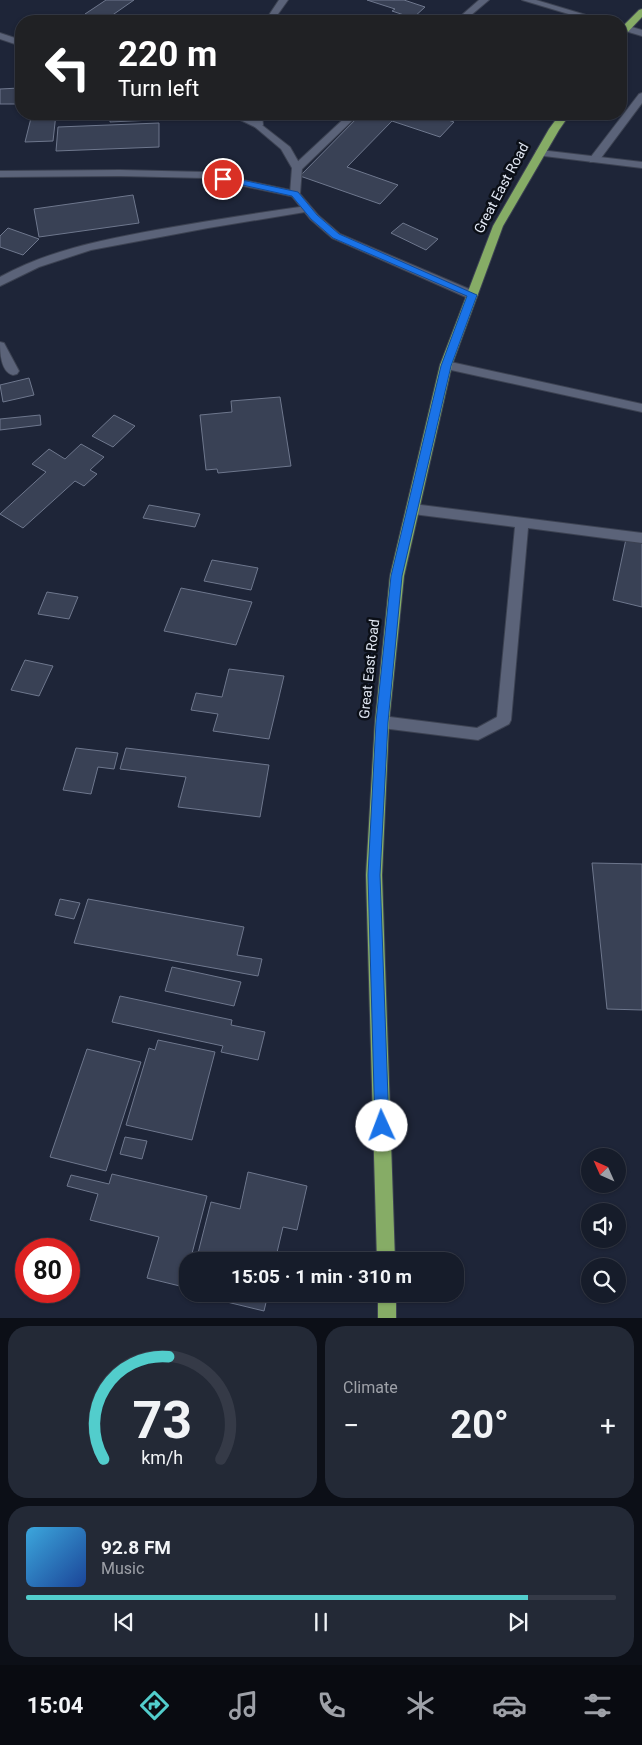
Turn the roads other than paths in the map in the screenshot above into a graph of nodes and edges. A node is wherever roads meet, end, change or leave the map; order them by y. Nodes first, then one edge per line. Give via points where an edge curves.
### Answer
1 (284, 0) edge
2 (486, 0) edge
3 (526, 0) edge
4 (573, 0) edge
5 (564, 11) junction
6 (642, 12) edge
7 (276, 15) edge
8 (467, 15) edge
9 (579, 15) edge
10 (627, 26) edge
11 (627, 31) edge
12 (642, 33) edge
13 (0, 36) edge
14 (15, 41) edge
15 (642, 96) edge
16 (627, 116) edge
17 (247, 120) edge
18 (258, 120) edge
19 (348, 120) edge
20 (561, 120) edge
21 (624, 120) edge
22 (258, 125) junction
23 (540, 153) junction
24 (594, 160) junction
25 (642, 166) edge
26 (296, 168) junction
27 (0, 174) edge
28 (295, 194) junction
29 (307, 208) junction
30 (0, 282) edge
31 (472, 295) junction
32 (0, 346) edge
33 (446, 366) junction
34 (13, 371) dead end
35 (642, 408) edge
36 (413, 509) junction
37 (522, 522) junction
38 (642, 538) edge
39 (382, 722) junction
40 (386, 1252) edge
41 (387, 1302) edge
42 (387, 1318) edge

1 - 7 street
2 - 8 street
3 - 5 street
4 - 5 street
5 - 9 street
6 - 10 highway
11 - 12 street
13 - 14 street
15 - 16 street
17 - 22 street
18 - 22 street
19 - 26 street
20 - 23 highway, Great East Road
21 - 24 street
22 - 26 street via 285,147
23 - 24 street
23 - 31 highway, Great East Road via 498,226
24 - 25 street
26 - 28 street
27 - 28 street via 205,175
28 - 29 street
29 - 30 street via 83,247 19,270
29 - 31 street via 336,236
31 - 33 highway, Great East Road
32 - 34 street
33 - 35 street
33 - 36 highway, Great East Road
36 - 37 street
36 - 39 highway, Great East Road via 397,576
37 - 38 street
37 - 39 street via 504,720 478,734
39 - 40 highway, Great East Road via 374,875
41 - 42 highway

